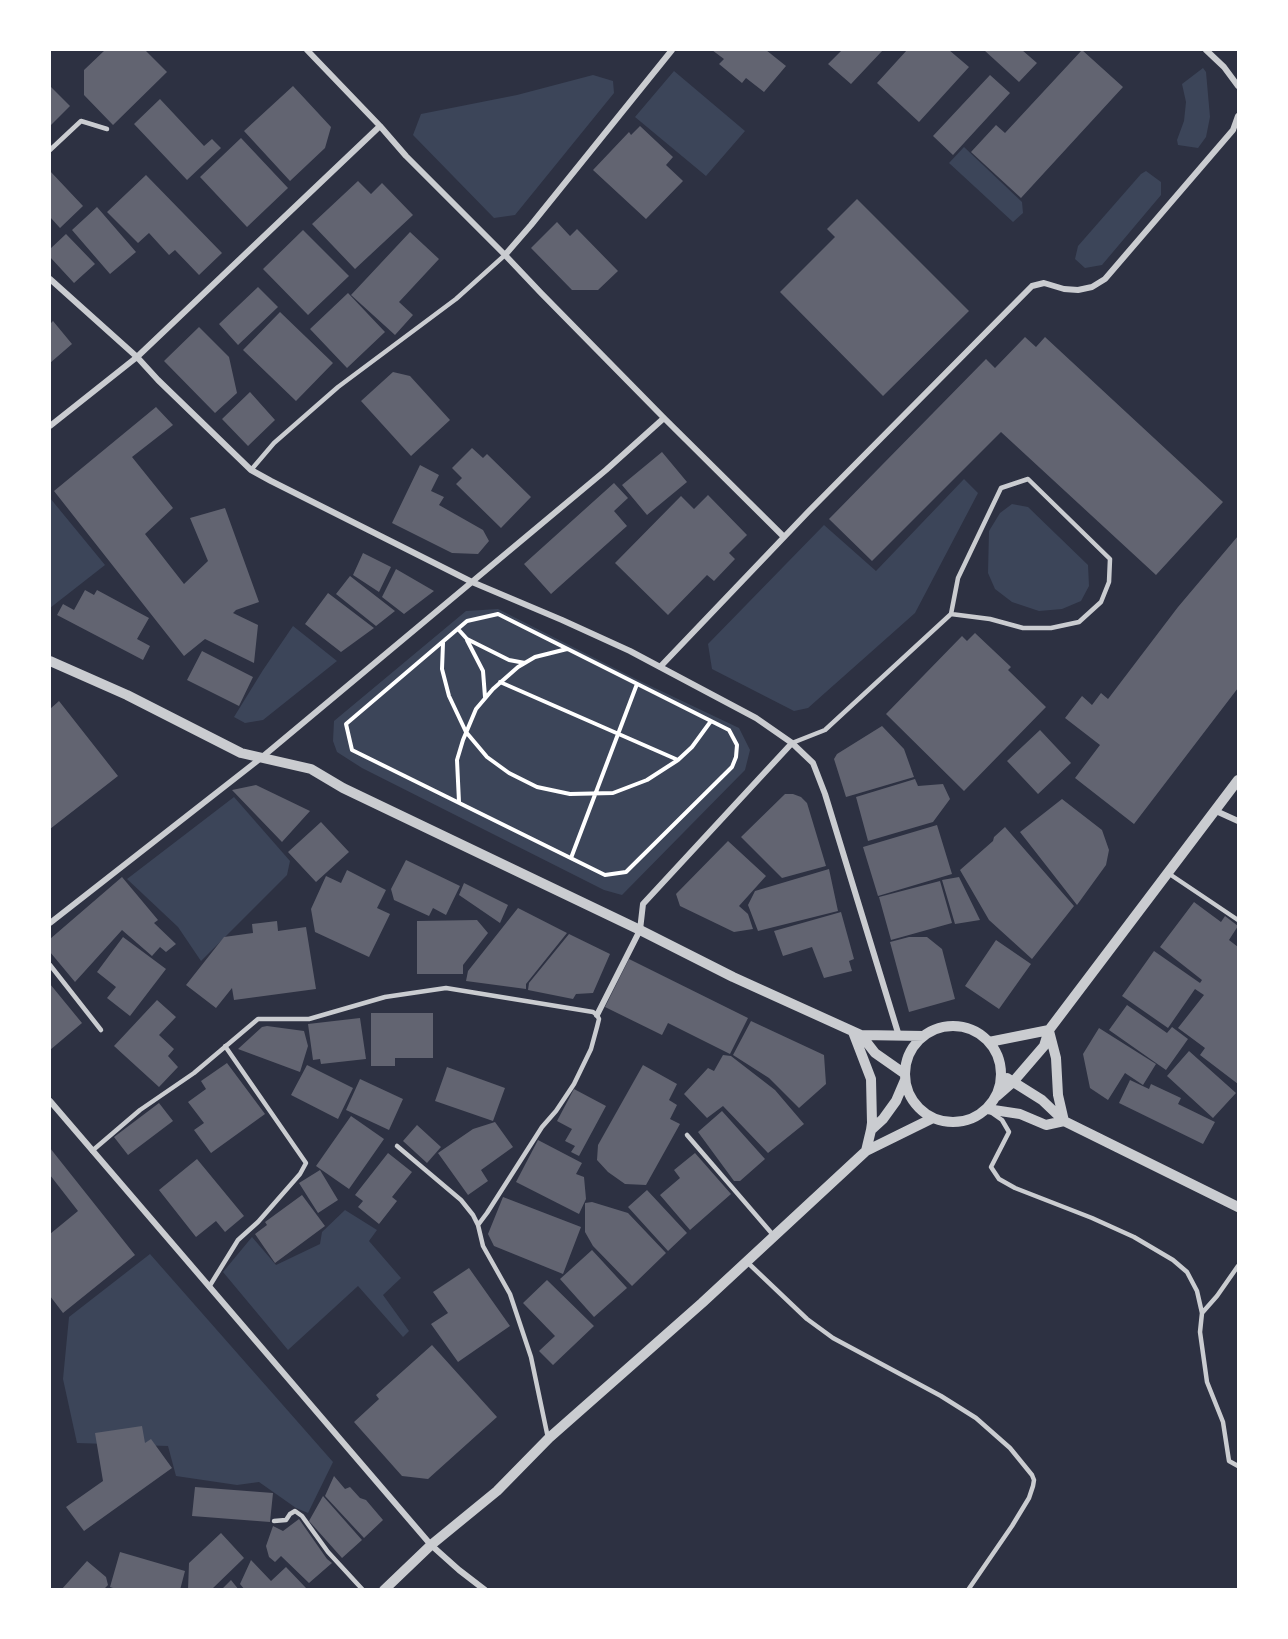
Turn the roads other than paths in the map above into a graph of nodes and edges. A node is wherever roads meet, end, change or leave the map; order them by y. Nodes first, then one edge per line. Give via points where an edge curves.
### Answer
1 (307, 50) edge
2 (672, 50) edge
3 (1206, 50) edge
4 (1239, 86) edge
5 (1239, 116) edge
6 (380, 126) junction
7 (107, 129) dead end
8 (50, 150) edge
9 (505, 255) junction
10 (50, 279) edge
11 (137, 357) junction
12 (664, 418) junction
13 (50, 426) edge
14 (251, 470) junction
15 (784, 537) junction
16 (472, 582) junction
17 (951, 614) junction
18 (50, 661) edge
19 (660, 667) junction
20 (792, 743) junction
21 (261, 758) junction
22 (1239, 780) edge
23 (1216, 811) junction
24 (1239, 821) edge
25 (1168, 873) junction
26 (1239, 920) edge
27 (50, 923) edge
28 (640, 930) junction
29 (50, 965) edge
30 (597, 1015) junction
31 (101, 1030) dead end
32 (1049, 1030) junction
33 (857, 1034) junction
34 (899, 1036) junction
35 (924, 1036) junction
36 (989, 1042) junction
37 (225, 1046) junction
38 (1001, 1075) junction
39 (905, 1077) junction
40 (1012, 1082) junction
41 (997, 1096) junction
42 (50, 1101) edge
43 (987, 1109) junction
44 (933, 1118) junction
45 (1064, 1121) junction
46 (871, 1130) junction
47 (687, 1135) dead end
48 (397, 1146) dead end
49 (92, 1151) junction
50 (866, 1151) junction
51 (1239, 1207) edge
52 (478, 1225) junction
53 (774, 1236) junction
54 (746, 1261) junction
55 (1239, 1266) edge
56 (209, 1288) junction
57 (1202, 1313) junction
58 (549, 1438) junction
59 (1239, 1466) edge
60 (274, 1521) dead end
61 (431, 1545) junction
62 (363, 1590) edge
63 (384, 1590) edge
64 (485, 1590) edge
65 (968, 1590) edge

1 - 6 street
2 - 9 street
3 - 4 street
5 - 15 street via 1233,130 1105,279 1078,290 1044,283 1032,286
6 - 9 street
6 - 11 street
7 - 8 lane via 81,121
9 - 12 street
9 - 14 lane via 456,299 338,387 274,443
10 - 11 street
11 - 13 street
11 - 14 street
12 - 15 street
12 - 16 street
14 - 16 street
15 - 19 street
16 - 19 street
16 - 21 street
17 - 17 lane via 958,578 1001,488 1028,479 1110,559 1109,582 1101,602 1079,621 1051,628 1023,628
17 - 20 lane via 825,730
18 - 21 street via 235,750
19 - 20 street via 756,718
20 - 28 street via 643,904
20 - 34 street via 813,764 825,794
21 - 27 street
21 - 28 street via 311,770
22 - 23 street
23 - 24 street
23 - 25 street
25 - 26 lane
25 - 32 street
28 - 30 street
28 - 33 street
29 - 31 lane
30 - 37 lane via 446,988 385,998 309,1018 258,1019
30 - 52 lane via 591,1049 574,1084
32 - 36 street
32 - 40 street via 1044,1046
32 - 45 street
33 - 34 street
33 - 39 street
33 - 46 street via 870,1079
34 - 35 street
35 - 36 street via 942,1027 958,1026 973,1030
35 - 39 street via 908,1055
36 - 38 street via 1001,1064
37 - 49 lane
37 - 56 lane via 306,1163 258,1222 238,1240
38 - 40 street
38 - 41 street
39 - 44 street via 913,1102
39 - 46 street via 896,1101
40 - 41 street
40 - 45 street via 1042,1100
41 - 43 street
42 - 49 street
43 - 44 street via 973,1119 957,1123
43 - 45 street via 1020,1114 1046,1125
43 - 57 lane via 1002,1120 1009,1132 991,1167 999,1179 1134,1237 1173,1260 1187,1272
44 - 50 street
45 - 51 street
46 - 50 street
47 - 53 lane
48 - 52 lane via 461,1200
49 - 56 street
50 - 53 street
52 - 58 lane via 483,1246 510,1294 531,1357
53 - 54 street
54 - 58 street
54 - 65 lane via 807,1319 833,1338 976,1418 1010,1448 1032,1475 1029,1498
55 - 57 lane
56 - 61 street
57 - 59 lane via 1200,1332 1208,1382 1223,1422 1229,1461
58 - 61 street via 497,1491
60 - 62 lane via 286,1520 295,1511 302,1516
61 - 63 street
61 - 64 street

